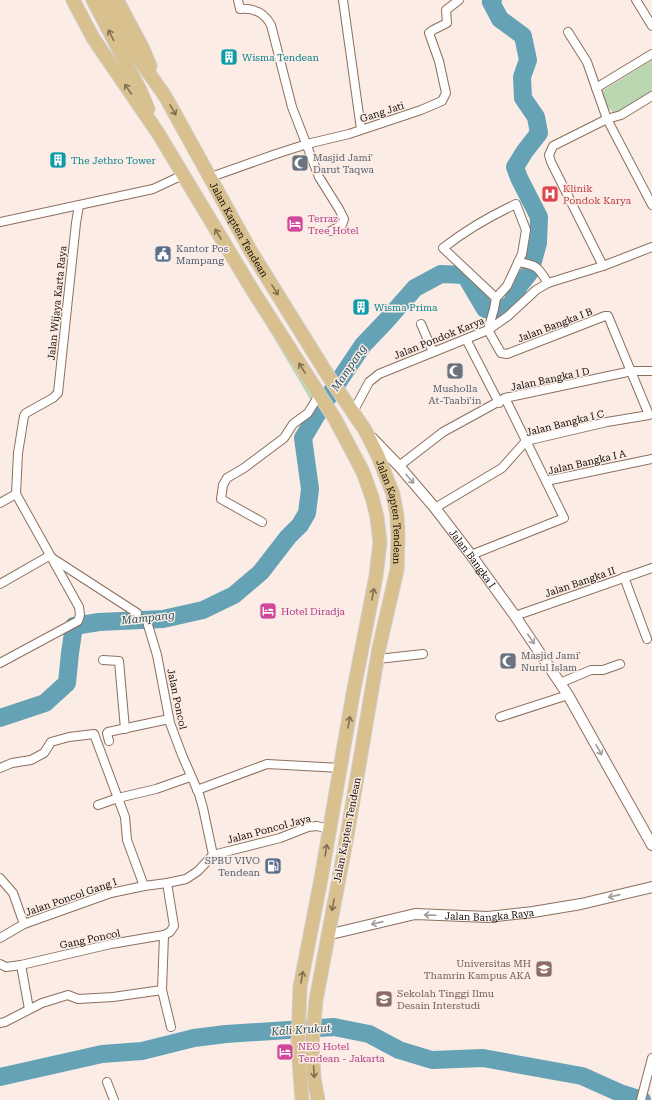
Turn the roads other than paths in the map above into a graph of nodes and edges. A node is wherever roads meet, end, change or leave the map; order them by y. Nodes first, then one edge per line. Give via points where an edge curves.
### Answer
1 (73, 0) edge
2 (93, 0) edge
3 (105, 0) edge
4 (117, 0) edge
5 (238, 0) edge
6 (343, 0) edge
7 (459, 0) edge
8 (636, 0) edge
9 (652, 26) edge
10 (568, 32) dead end
11 (652, 54) edge
12 (158, 85) junction
13 (596, 88) junction
14 (652, 96) edge
15 (608, 119) junction
16 (361, 129) junction
17 (158, 133) junction
18 (307, 144) junction
19 (183, 175) junction
20 (211, 177) junction
21 (79, 205) junction
22 (652, 205) edge
23 (0, 222) edge
24 (331, 231) dead end
25 (652, 247) edge
26 (518, 262) junction
27 (603, 266) junction
28 (548, 283) junction
29 (496, 298) junction
30 (421, 324) dead end
31 (488, 330) junction
32 (466, 339) junction
33 (433, 352) junction
34 (632, 371) junction
35 (652, 371) edge
36 (321, 398) junction
37 (502, 401) junction
38 (351, 410) junction
39 (651, 419) edge
40 (365, 430) junction
41 (526, 441) junction
42 (652, 458) edge
43 (399, 466) junction
44 (546, 481) junction
45 (16, 494) junction
46 (0, 503) edge
47 (435, 508) junction
48 (262, 522) dead end
49 (471, 554) junction
50 (50, 556) junction
51 (652, 568) edge
52 (624, 577) junction
53 (0, 584) edge
54 (137, 612) dead end
55 (515, 616) junction
56 (148, 625) dead end
57 (647, 639) dead end
58 (423, 654) dead end
59 (378, 659) junction
60 (103, 660) dead end
61 (0, 663) edge
62 (620, 664) dead end
63 (560, 683) junction
64 (568, 695) junction
65 (500, 717) dead end
66 (169, 719) junction
67 (125, 729) junction
68 (109, 742) dead end
69 (0, 768) edge
70 (341, 768) junction
71 (190, 776) junction
72 (197, 790) junction
73 (118, 798) junction
74 (98, 805) dead end
75 (330, 829) junction
76 (652, 845) edge
77 (213, 854) junction
78 (0, 878) edge
79 (167, 883) junction
80 (144, 886) junction
81 (652, 887) edge
82 (24, 924) junction
83 (327, 934) junction
84 (164, 935) junction
85 (0, 938) edge
86 (0, 964) edge
87 (21, 966) junction
88 (162, 990) junction
89 (29, 1009) junction
90 (0, 1023) edge
91 (171, 1027) dead end
92 (652, 1058) edge
93 (107, 1082) dead end
94 (114, 1100) edge
95 (302, 1100) edge
96 (318, 1100) edge
97 (641, 1100) edge

17 -> 1 main road, Jalan Kapten Tendean via 93,38
17 -> 2 main road, Jalan Kapten Tendean via 141,92
3 - 12 main road, Jalan Kapten Tendean via 134,52
4 - 12 main road, Jalan Kapten Tendean via 144,49
5 - 18 street via 240,9 250,8 258,12 267,17 271,25 292,107
6 - 16 street
7 - 16 street, Gang Jati via 446,10 447,23 430,33 443,75 446,93 444,99 421,110
8 - 9 street
10 - 13 street via 587,62
11 - 13 street
12 -> 20 main road, Jalan Kapten Tendean
13 - 15 street
14 - 15 street via 621,115
15 - 22 street
15 - 27 street via 553,146 549,155
16 - 18 street, Gang Jati
17 - 19 main road, Jalan Kapten Tendean
18 - 20 street, Gang Jati
18 - 24 street via 319,177 344,219 342,225
19 - 21 street via 153,189
36 -> 19 main road, Jalan Kapten Tendean
20 -> 38 main road, Jalan Kapten Tendean via 250,250
21 - 23 street
21 - 45 street, Jalan Wijaya Karta Raya via 58,393 24,416 18,453
25 - 27 street, Jalan Pondok Karya
26 - 28 street via 538,268
26 - 29 street via 507,286
26 - 29 street via 526,230 516,204 462,233 443,248
27 - 28 street, Jalan Pondok Karya
28 - 31 street, Jalan Pondok Karya
29 - 31 street
30 - 33 street
31 - 32 street, Jalan Pondok Karya
31 - 34 street, Jalan Bangka I B via 501,353 507,354 608,316
32 - 33 street, Jalan Pondok Karya
32 - 37 street
33 - 38 street, Jalan Pondok Karya via 379,374 369,382
34 - 35 street, Jalan Bangka I D
34 - 37 street, Jalan Bangka I D
34 - 39 street, Jalan Bangka I C
36 - 48 street via 308,413 293,424 284,438 227,478 223,484 221,499
70 -> 36 main road, Jalan Kapten Tendean via 380,542 377,517 363,472
37 - 41 street
37 - 43 street, Jalan Bangka I D via 443,432
38 - 40 main road, Jalan Kapten Tendean
39 - 41 street, Jalan Bangka I C via 607,422
40 - 43 street, Jalan Bangka I
40 - 59 main road, Jalan Kapten Tendean via 393,494 397,516 397,570
41 - 44 street
41 - 47 street, Jalan Bangka I C via 502,468
42 - 44 street, Jalan Bangka I A
43 -> 47 street, Jalan Bangka I
44 - 49 street, Jalan Bangka I A via 564,518
45 - 46 street
45 - 50 street
47 - 49 street, Jalan Bangka I
49 - 55 street, Jalan Bangka I
50 - 53 street
50 - 54 street
50 - 61 street via 79,608 78,621
51 - 52 street, Jalan Bangka II
52 - 55 street, Jalan Bangka II
52 - 57 street
55 -> 63 street, Jalan Bangka I
56 - 66 street, Jalan Poncol via 157,655
58 - 59 street
59 -> 83 main road, Jalan Kapten Tendean
60 - 67 street via 119,661
62 - 63 street via 603,670 591,670
63 - 64 street, Jalan Bangka I
64 - 65 street
64 -> 76 street, Jalan Bangka I
66 - 67 street
66 - 71 street, Jalan Poncol
67 - 68 street via 107,733
69 - 73 street via 44,754 51,742 94,734
70 - 72 street via 267,764
70 - 75 main road, Jalan Kapten Tendean
71 - 72 street, Jalan Poncol
71 - 73 street via 156,789
72 - 77 street, Jalan Poncol
73 - 74 street
73 - 80 street via 125,817 127,840
75 - 77 street, Jalan Poncol Jaya via 308,827 280,838
95 -> 75 main road, Jalan Kapten Tendean via 298,1046 300,987
77 - 79 street, Jalan Poncol Gang I via 193,875
78 - 82 street via 15,896
79 - 80 street, Jalan Poncol Gang I
79 - 84 street via 174,926
80 - 82 street, Jalan Poncol Gang I via 111,893
81 -> 83 street, Jalan Bangka Raya via 581,904 533,912 488,917 415,914
82 - 85 street, Jalan Poncol Gang I
83 -> 96 main road, Jalan Kapten Tendean via 317,990 312,1044
84 - 87 street, Gang Poncol via 111,944
84 - 88 street
86 - 87 street, Gang Poncol via 6,967
87 - 89 street
88 - 89 street via 78,999 68,995
88 - 91 street
89 - 90 street
92 - 97 street
93 - 94 street

